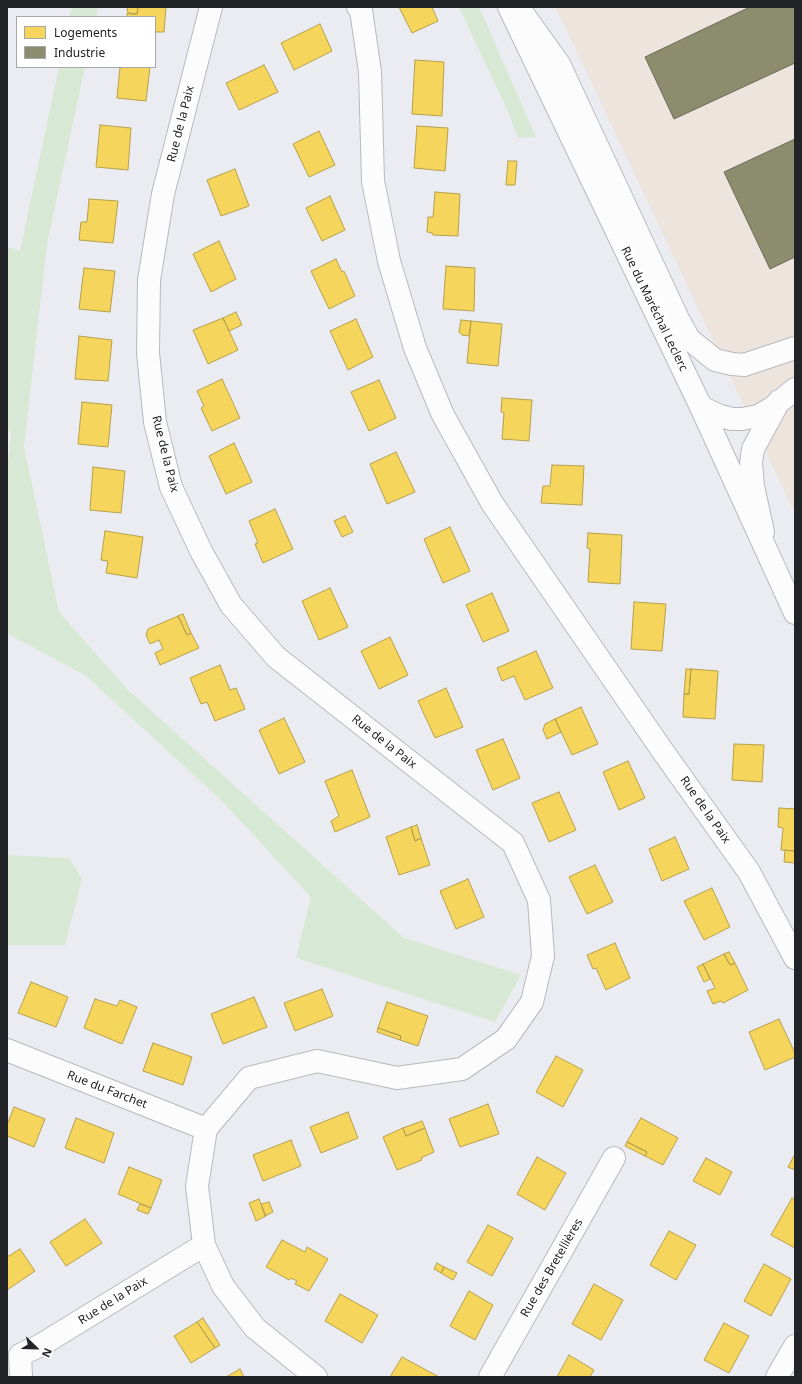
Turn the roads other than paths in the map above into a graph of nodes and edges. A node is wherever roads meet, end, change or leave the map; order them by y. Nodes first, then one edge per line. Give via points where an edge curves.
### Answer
1 (211, 7) edge
2 (358, 7) edge
3 (509, 7) edge
4 (518, 7) edge
5 (795, 348) edge
6 (787, 395) edge
7 (701, 407) junction
8 (765, 547) junction
9 (795, 613) edge
10 (795, 958) edge
11 (7, 1050) edge
12 (206, 1129) junction
13 (614, 1158) dead end
14 (204, 1245) junction
15 (795, 1346) edge
16 (14, 1353) edge
17 (21, 1377) edge
18 (316, 1377) edge
19 (490, 1377) edge
20 (778, 1377) edge

1 - 12 street, Rue de la Paix via 163,194 149,280 148,353 155,422 171,487 201,551 231,605 276,658 512,843 539,900 543,956 532,1002 506,1039 462,1069 397,1078 317,1061 249,1078
2 - 10 street, Rue de la Paix via 361,10 370,72 373,181 389,261 415,348 444,416 492,503 749,872
3 - 7 street, Rue du Maréchal Leclerc
4 - 5 street via 559,64 689,338 715,360 732,364 744,365
6 - 7 street via 758,416 742,419 720,416
6 - 8 street via 753,449 753,486
7 - 8 street, Rue du Maréchal Leclerc
8 - 9 street, Rue du Maréchal Leclerc
11 - 12 street, Rue du Farchet
12 - 14 street via 197,1186
13 - 19 street, Rue des Bretellières
14 - 16 street, Rue de la Paix via 41,1345
14 - 18 street via 223,1286 255,1328
15 - 20 street
16 - 17 street

